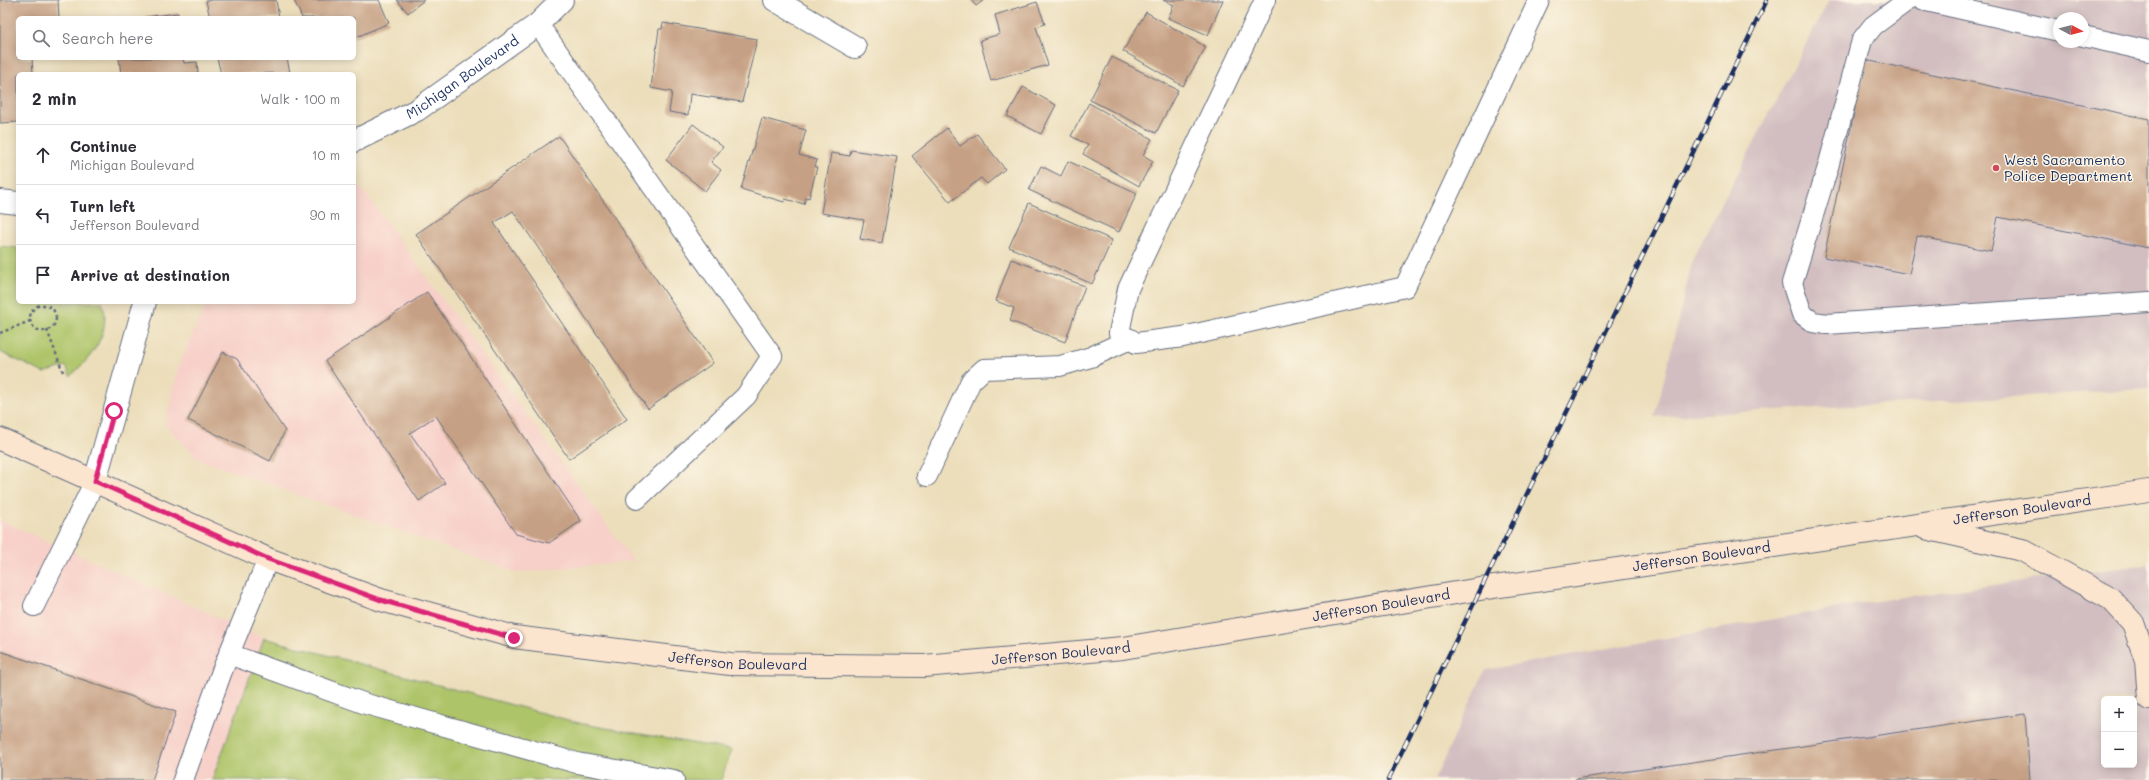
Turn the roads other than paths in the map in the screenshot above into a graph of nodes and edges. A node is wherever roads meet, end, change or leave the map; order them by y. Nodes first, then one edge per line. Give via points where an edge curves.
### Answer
1 (562, 0) edge
2 (775, 0) edge
3 (1265, 0) edge
4 (1539, 0) edge
5 (1908, 0) edge
6 (1922, 0) edge
7 (538, 24) junction
8 (2053, 30) edge
9 (2089, 37) edge
10 (855, 47) dead end
11 (2149, 51) edge
12 (356, 140) edge
13 (0, 201) edge
14 (16, 203) edge
15 (2149, 302) edge
16 (144, 304) edge
17 (1130, 339) junction
18 (0, 439) edge
19 (927, 476) dead end
20 (95, 481) junction
21 (2149, 491) edge
22 (636, 499) dead end
23 (1912, 525) junction
24 (268, 559) junction
25 (34, 606) dead end
26 (229, 654) junction
27 (2149, 699) edge
28 (183, 780) edge
29 (674, 780) edge

1 - 7 street, Michigan Boulevard
2 - 10 street
3 - 17 lane via 1128,289 1119,333
4 - 17 lane via 1405,287 1183,337 1136,343
5 - 15 lane via 1874,26 1862,40 1828,167 1792,283 1802,314 1813,322 1827,324
6 - 8 lane
7 - 12 street, Michigan Boulevard via 417,110
7 - 22 lane via 772,356 746,396
9 - 11 lane
13 - 14 street
16 - 20 street
17 - 19 lane via 1091,357 1060,366 984,369 971,381
18 - 20 main road, Jefferson Boulevard
20 - 24 main road, Jefferson Boulevard
20 - 25 lane
21 - 23 main road, Jefferson Boulevard
23 - 24 main road, Jefferson Boulevard via 1480,589 1122,648 924,666 730,664 514,638 381,600
23 - 27 main road via 2022,550 2111,599 2133,623 2146,660
24 - 26 lane
26 - 28 lane
26 - 29 lane via 366,704 577,763

